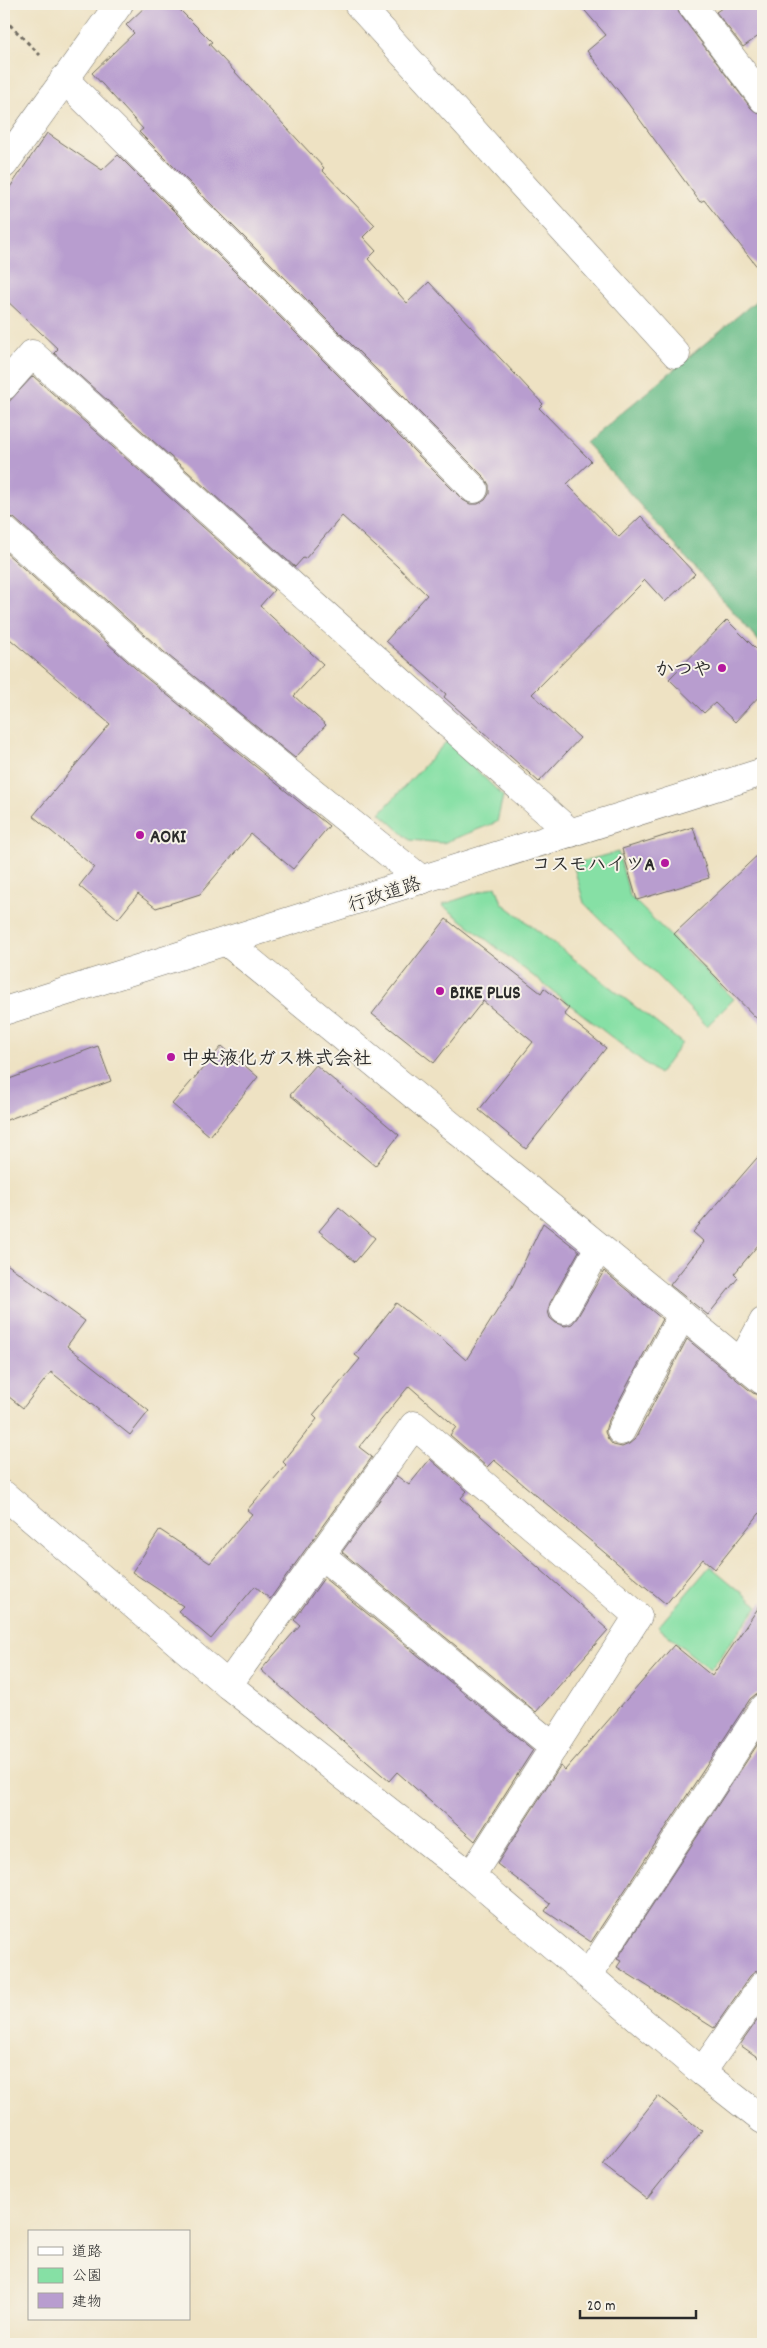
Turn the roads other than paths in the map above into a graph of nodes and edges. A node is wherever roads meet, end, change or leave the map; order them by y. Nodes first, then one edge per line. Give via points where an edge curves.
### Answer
1 (119, 4) edge
2 (358, 4) edge
3 (691, 4) edge
4 (64, 80) junction
5 (763, 99) edge
6 (4, 164) edge
7 (676, 354) dead end
8 (4, 386) edge
9 (474, 489) dead end
10 (4, 530) edge
11 (760, 779) edge
12 (571, 833) junction
13 (422, 880) junction
14 (227, 942) junction
15 (4, 1011) edge
16 (599, 1247) junction
17 (564, 1310) dead end
18 (682, 1315) junction
19 (763, 1322) edge
20 (741, 1363) junction
21 (763, 1381) edge
22 (621, 1431) dead end
23 (4, 1495) edge
24 (321, 1555) junction
25 (228, 1685) junction
26 (763, 1708) edge
27 (554, 1747) junction
28 (470, 1876) junction
29 (589, 1974) junction
30 (763, 1985) edge
31 (702, 2072) junction
32 (763, 2120) edge

1 - 4 main road
2 - 7 main road
3 - 5 main road
4 - 6 main road
4 - 9 main road
8 - 12 main road via 32,354
10 - 13 main road via 154,664
11 - 12 main road, 行政道路
12 - 13 main road, 行政道路
13 - 14 main road, 行政道路
14 - 15 main road, 行政道路
14 - 16 main road
16 - 17 main road
16 - 18 main road
18 - 20 main road
18 - 22 main road
19 - 20 main road
20 - 21 main road
23 - 25 main road
24 - 25 main road
24 - 27 main road
24 - 27 main road via 414,1425 638,1616
25 - 28 main road
26 - 29 main road
27 - 28 main road
28 - 29 main road
29 - 31 main road
30 - 31 main road
31 - 32 main road

